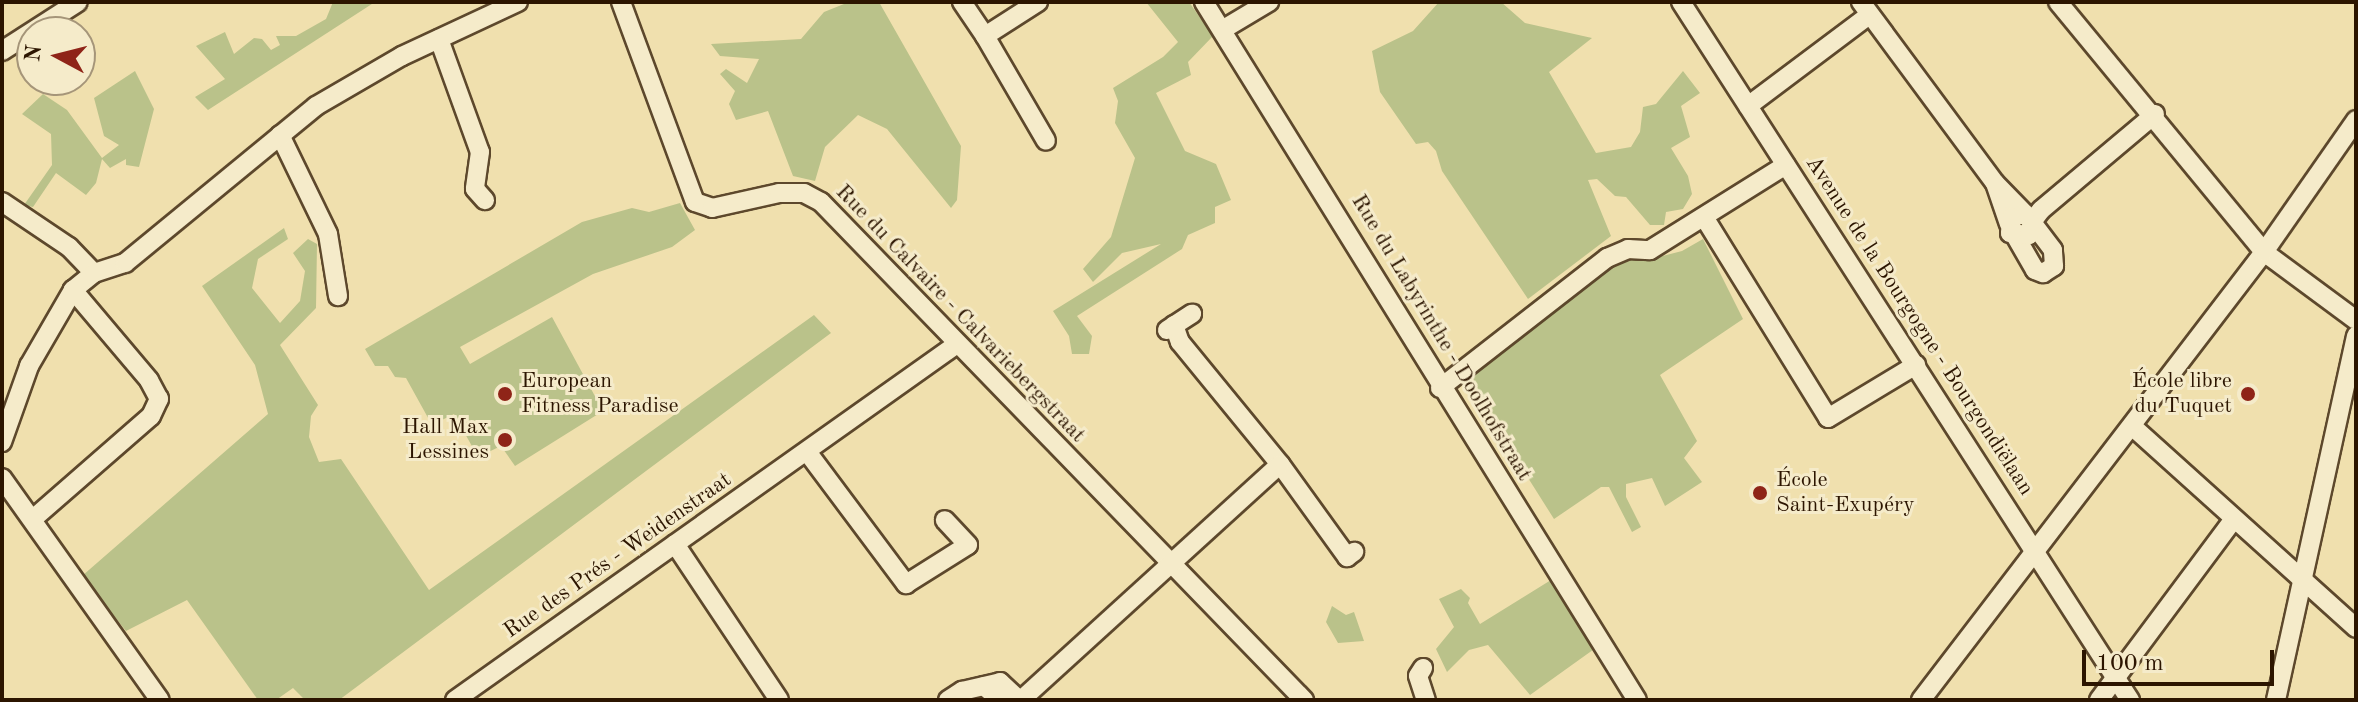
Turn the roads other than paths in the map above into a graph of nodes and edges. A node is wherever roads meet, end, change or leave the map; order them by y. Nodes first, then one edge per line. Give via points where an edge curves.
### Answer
1 (78, 2) edge
2 (518, 2) edge
3 (642, 2) edge
4 (962, 2) edge
5 (1038, 2) edge
6 (1204, 2) edge
7 (1269, 2) edge
8 (1681, 2) edge
9 (2058, 2) edge
10 (623, 5) edge
11 (1865, 9) edge
12 (1222, 30) junction
13 (985, 36) junction
14 (439, 39) junction
15 (2, 51) edge
16 (1748, 106) junction
17 (2155, 114) junction
18 (2356, 120) edge
19 (280, 135) junction
20 (1046, 141) dead end
21 (1786, 165) junction
22 (485, 200) dead end
23 (2, 202) edge
24 (1704, 217) junction
25 (2264, 252) junction
26 (94, 273) junction
27 (73, 290) junction
28 (338, 296) dead end
29 (1192, 314) dead end
30 (2356, 320) edge
31 (2356, 336) edge
32 (957, 344) junction
33 (1916, 365) junction
34 (1440, 388) junction
35 (2133, 427) junction
36 (2, 442) edge
37 (808, 453) junction
38 (1280, 464) junction
39 (2, 478) edge
40 (34, 518) junction
41 (945, 520) dead end
42 (2233, 520) junction
43 (675, 544) junction
44 (2036, 551) junction
45 (1354, 552) dead end
46 (1173, 565) junction
47 (2300, 579) junction
48 (2356, 628) edge
49 (1423, 668) dead end
50 (2116, 676) junction
51 (984, 686) junction
52 (160, 700) edge
53 (455, 700) edge
54 (779, 700) edge
55 (948, 700) edge
56 (1000, 700) edge
57 (1020, 700) edge
58 (1304, 700) edge
59 (1426, 700) edge
60 (1637, 700) edge
61 (1921, 700) edge
62 (2099, 700) edge
63 (2130, 700) edge
64 (2276, 700) edge

1 - 15 street
2 - 14 street
3 - 10 street
4 - 13 street
5 - 13 street
6 - 12 street, Rue du Labyrinthe - Doolhofstraat
7 - 12 street
8 - 16 street, Avenue de la Bourgogne - Bourgondiëlaan
9 - 17 street
10 - 32 street, Rue du Calvaire - Calvariebergstraat via 695,202 712,208 779,193 804,193 821,202
11 - 16 street
11 - 17 street via 2021,224
12 - 34 street, Rue du Labyrinthe - Doolhofstraat
13 - 20 street
14 - 19 street via 356,80
14 - 22 street via 476,138 480,152 475,189
16 - 21 street, Avenue de la Bourgogne - Bourgondiëlaan
17 - 25 street
18 - 25 street
19 - 26 street via 125,263
19 - 28 street via 328,234
21 - 24 street
21 - 33 street, Avenue de la Bourgogne - Bourgondiëlaan
23 - 26 street via 69,247
24 - 33 street via 1828,418
24 - 34 street via 1650,250 1628,249 1607,258
25 - 30 street
25 - 35 street
26 - 27 street
27 - 36 street via 29,366
27 - 40 street via 159,399 151,416
29 - 38 street via 1170,327
31 - 47 street
32 - 37 street, Rue des Prés - Weidenstraat
32 - 46 street, Rue du Calvaire - Calvariebergstraat
33 - 44 street, Avenue de la Bourgogne - Bourgondiëlaan
34 - 60 street, Rue du Labyrinthe - Doolhofstraat
35 - 42 street
35 - 44 street
37 - 41 street via 906,584 968,545
37 - 43 street, Rue des Prés - Weidenstraat
38 - 45 street via 1347,557
38 - 46 street
39 - 40 street
40 - 52 street
42 - 47 street
42 - 50 street
43 - 53 street, Rue des Prés - Weidenstraat
43 - 54 street
44 - 50 street, Avenue de la Bourgogne - Bourgondiëlaan
44 - 61 street
46 - 57 street
46 - 58 street, Rue du Calvaire - Calvariebergstraat
47 - 48 street
47 - 64 street
49 - 59 street via 1418,676
50 - 62 street
50 - 63 street, Avenue de la Bourgogne - Bourgondiëlaan
51 - 55 street
51 - 56 street
51 - 57 street via 1000,682

